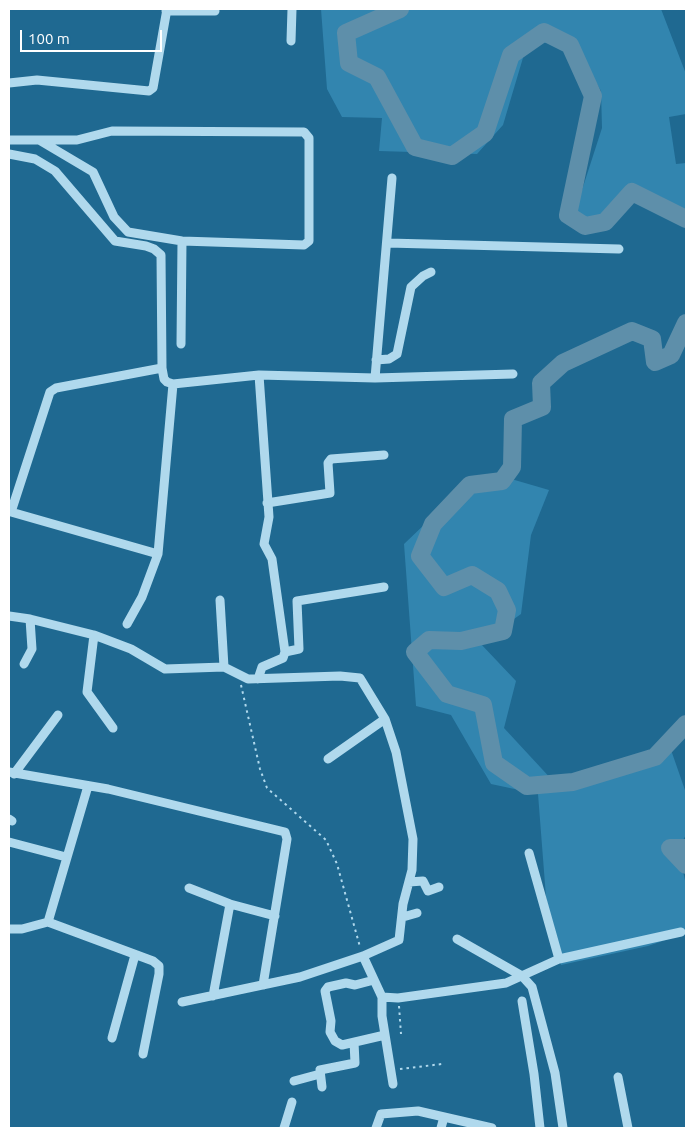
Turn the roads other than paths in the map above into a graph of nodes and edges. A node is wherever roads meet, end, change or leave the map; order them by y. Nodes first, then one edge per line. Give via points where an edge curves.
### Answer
1 (292, 9) edge
2 (166, 10) edge
3 (215, 11) dead end
4 (291, 41) dead end
5 (9, 84) edge
6 (9, 140) edge
7 (39, 140) junction
8 (9, 154) edge
9 (392, 178) dead end
10 (182, 241) junction
11 (388, 244) junction
12 (619, 248) dead end
13 (431, 272) dead end
14 (181, 344) dead end
15 (376, 360) junction
16 (162, 368) junction
17 (513, 374) dead end
18 (259, 375) junction
19 (375, 378) junction
20 (173, 384) junction
21 (384, 455) dead end
22 (267, 503) junction
23 (158, 554) junction
24 (384, 587) dead end
25 (220, 600) dead end
26 (9, 616) edge
27 (30, 619) junction
28 (127, 624) dead end
29 (94, 636) junction
30 (285, 652) junction
31 (24, 664) dead end
32 (224, 667) junction
33 (258, 679) junction
34 (58, 715) dead end
35 (385, 719) junction
36 (114, 728) dead end
37 (328, 758) dead end
38 (11, 773) edge
39 (88, 786) junction
40 (9, 842) edge
41 (529, 853) dead end
42 (66, 857) junction
43 (409, 882) junction
44 (439, 887) dead end
45 (189, 888) dead end
46 (230, 904) junction
47 (417, 913) dead end
48 (275, 916) junction
49 (403, 917) junction
50 (48, 922) junction
51 (9, 929) edge
52 (682, 932) dead end
53 (457, 939) dead end
54 (135, 955) junction
55 (362, 956) junction
56 (559, 959) junction
57 (522, 976) junction
58 (374, 980) junction
59 (262, 985) junction
60 (213, 996) junction
61 (382, 997) junction
62 (522, 1001) dead end
63 (182, 1002) dead end
64 (385, 1035) junction
65 (112, 1038) dead end
66 (354, 1042) junction
67 (143, 1054) dead end
68 (320, 1074) junction
69 (618, 1077) dead end
70 (294, 1081) dead end
71 (393, 1084) dead end
72 (322, 1087) dead end
73 (292, 1102) dead end
74 (444, 1117) junction
75 (284, 1128) edge
76 (376, 1128) edge
77 (441, 1128) edge
78 (492, 1128) edge
79 (540, 1128) edge
80 (563, 1128) edge
81 (628, 1128) edge

1 - 4 street
2 - 3 street
2 - 5 street via 154,88 149,91 37,80
6 - 7 street
7 - 10 street via 93,172 114,217 128,232
7 - 10 street via 86,139 112,131 308,134 309,241 306,245
8 - 16 street via 34,158 55,171 115,241 154,248 161,255
9 - 11 street
10 - 14 street
11 - 12 street
11 - 15 street
13 - 15 street via 411,286 397,354
15 - 19 street
16 - 20 street via 164,380
16 - 23 street via 56,388 50,392 11,512
17 - 19 street
18 - 19 street
18 - 20 street
18 - 22 street
20 - 23 street
21 - 22 street via 330,459 330,493
22 - 30 street via 269,517 264,544 272,559
23 - 28 street via 142,597
24 - 30 street via 297,601 299,649
25 - 32 street
26 - 27 street
27 - 29 street
27 - 31 street via 32,649
29 - 32 street via 131,649 166,669
29 - 36 street via 87,692
30 - 33 street via 283,658 262,667
32 - 33 street via 239,676
33 - 35 street via 360,678
34 - 38 street
35 - 37 street
35 - 43 street via 396,752 413,839
38 - 39 street
39 - 42 street
39 - 48 street via 285,832 287,839
40 - 42 street
41 - 56 street
42 - 50 street
43 - 44 street via 423,882 428,891
43 - 49 street
45 - 46 street
46 - 48 street
46 - 60 street
47 - 49 street
48 - 59 street
49 - 55 street via 399,940
50 - 51 street
50 - 54 street
52 - 56 street
53 - 57 street
54 - 65 street
54 - 67 street via 159,966
55 - 58 street
55 - 59 street via 300,978
56 - 57 street
57 - 61 street via 506,983 473,989
57 - 80 street via 532,987 545,1032
58 - 61 street
58 - 66 street via 328,987 325,991 332,1037 342,1045
59 - 60 street
60 - 63 street
61 - 64 street
62 - 79 street
64 - 66 street
64 - 71 street
66 - 68 street via 355,1063 321,1070
68 - 70 street
68 - 72 street
69 - 81 street
73 - 75 street
74 - 76 street via 418,1111 396,1111 381,1114
74 - 77 street
74 - 78 street

